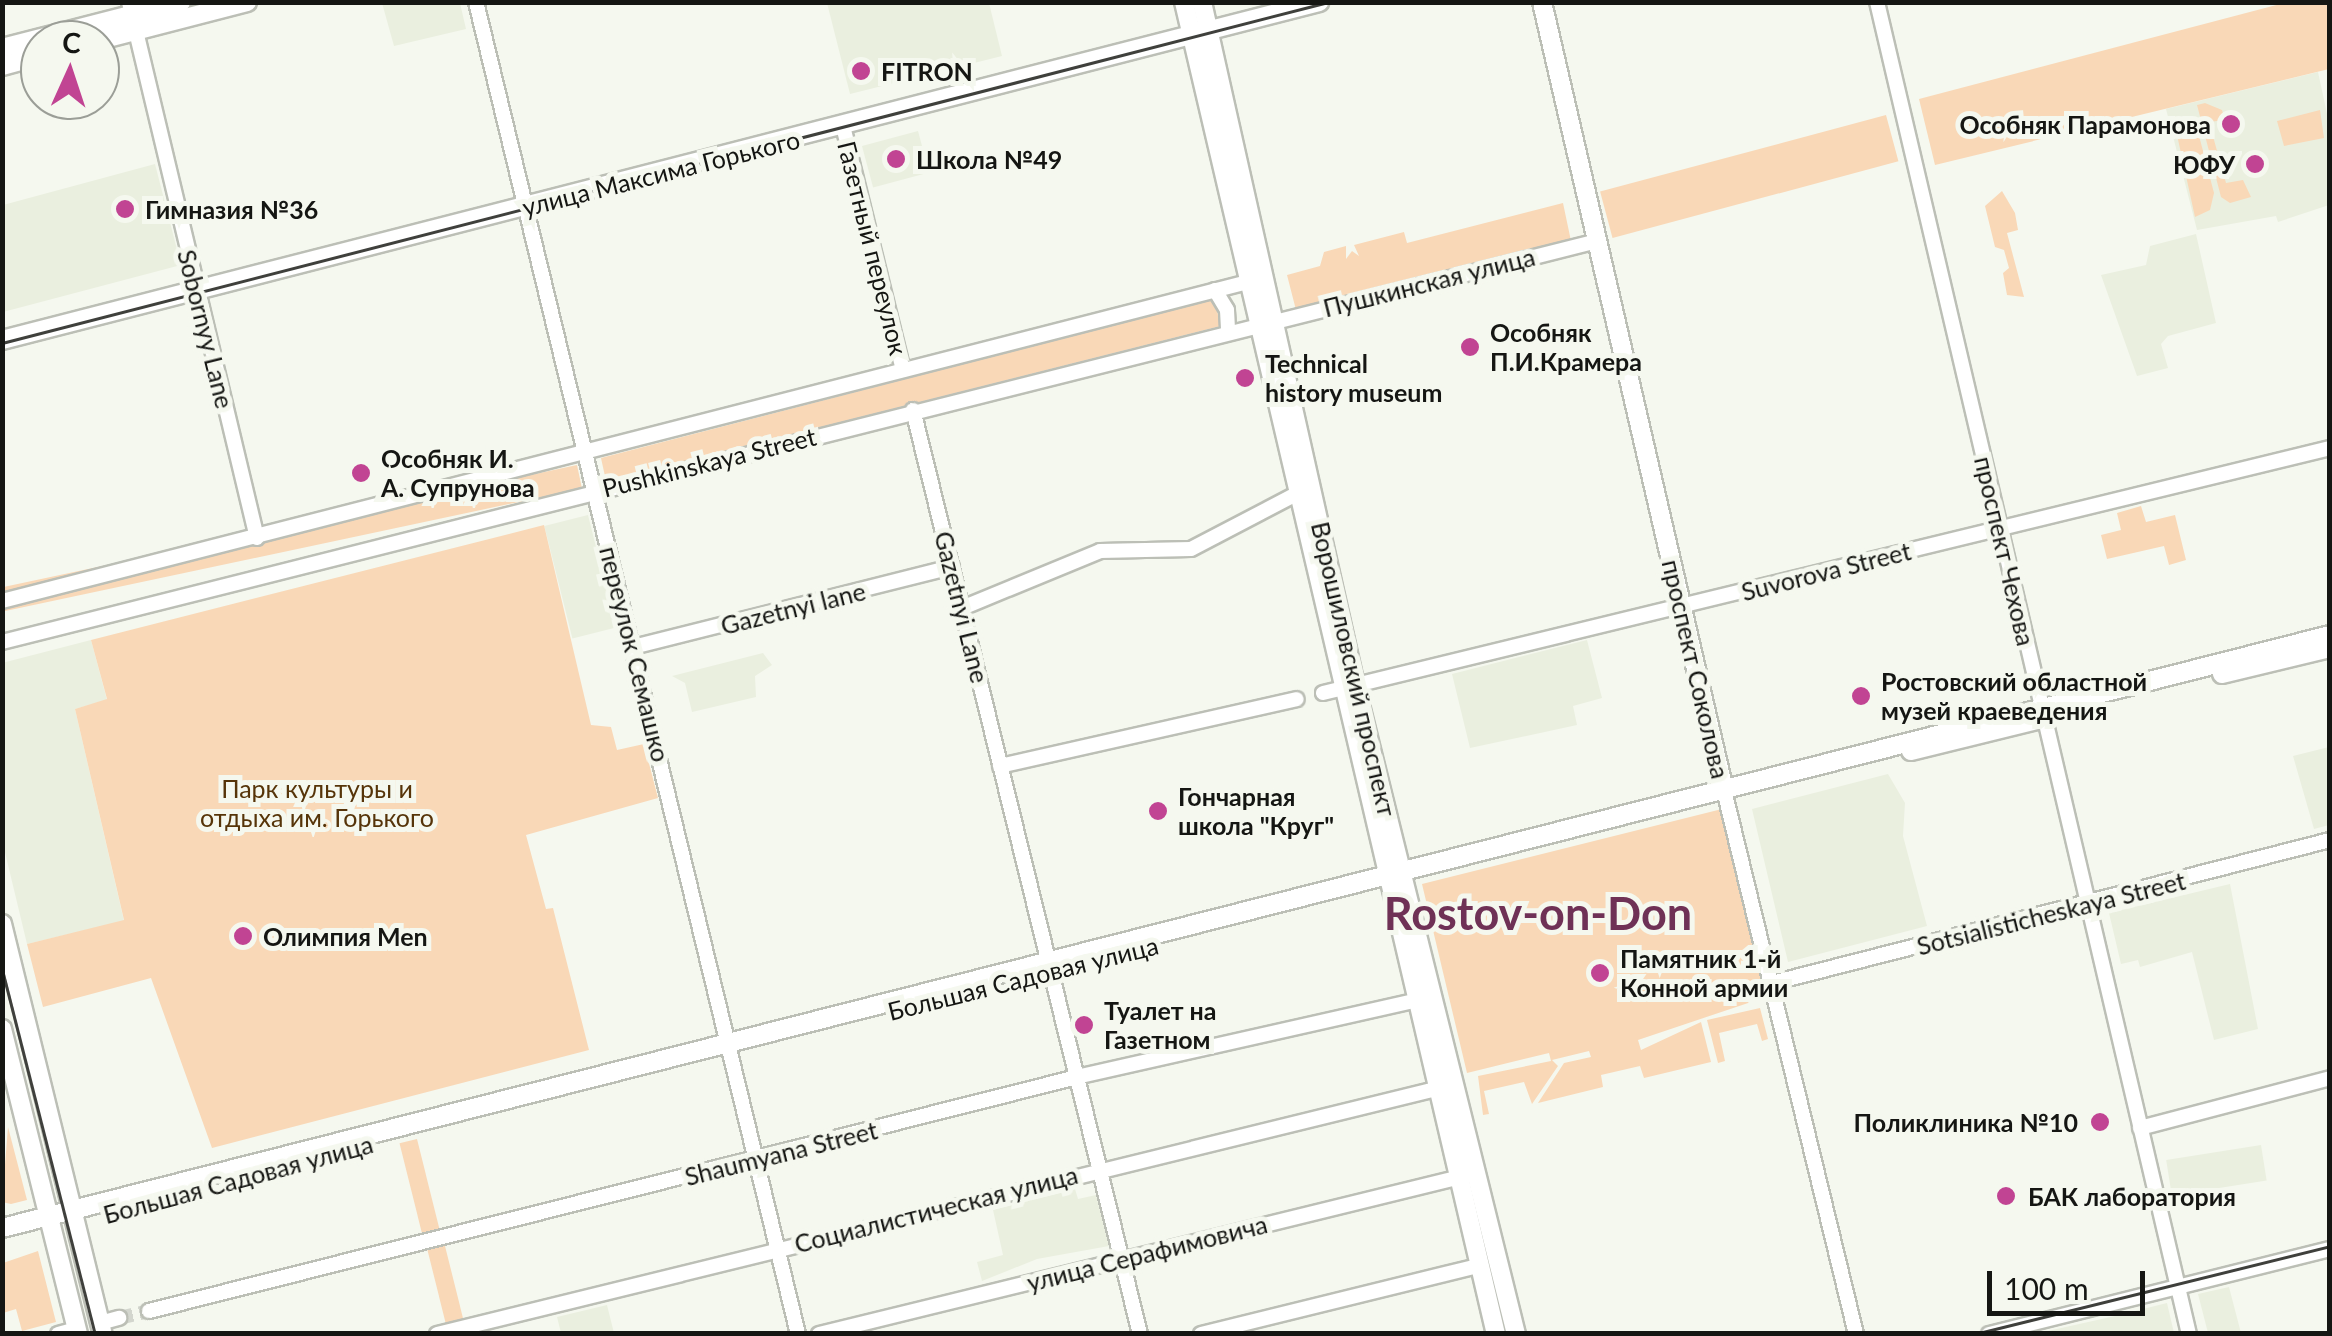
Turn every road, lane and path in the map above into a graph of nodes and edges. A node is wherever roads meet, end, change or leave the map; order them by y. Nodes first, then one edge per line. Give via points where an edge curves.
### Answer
1 (181, 2) edge
2 (246, 2) edge
3 (476, 2) edge
4 (1184, 2) edge
5 (1202, 2) edge
6 (1318, 2) edge
7 (1542, 2) edge
8 (1877, 2) edge
9 (132, 16) edge
10 (1200, 34) junction
11 (2, 48) edge
12 (843, 126) junction
13 (528, 207) junction
14 (1597, 241) junction
15 (1259, 279) junction
16 (1215, 290) junction
17 (196, 291) junction
18 (1269, 321) junction
19 (1228, 330) junction
20 (2, 340) edge
21 (903, 370) junction
22 (913, 410) junction
23 (2330, 448) edge
24 (587, 454) junction
25 (596, 491) junction
26 (1300, 492) junction
27 (2000, 529) junction
28 (257, 538) junction
29 (952, 567) junction
30 (2, 601) edge
31 (1681, 606) junction
32 (962, 608) junction
33 (2330, 635) edge
34 (2, 642) edge
35 (633, 647) junction
36 (2330, 648) edge
37 (1340, 689) junction
38 (1297, 699) dead end
39 (2042, 712) junction
40 (1000, 766) junction
41 (1724, 791) junction
42 (2330, 840) edge
43 (1393, 876) junction
44 (2088, 904) junction
45 (2, 924) edge
46 (1049, 965) junction
47 (1772, 984) junction
48 (1414, 1001) junction
49 (2, 1029) edge
50 (729, 1047) junction
51 (1080, 1076) junction
52 (2330, 1078) edge
53 (1436, 1089) junction
54 (2140, 1128) junction
55 (754, 1160) junction
56 (1101, 1168) junction
57 (1466, 1175) junction
58 (75, 1216) junction
59 (52, 1221) junction
60 (2, 1228) edge
61 (2, 1240) edge
62 (776, 1248) junction
63 (2330, 1249) edge
64 (1122, 1258) junction
65 (1478, 1266) junction
66 (2178, 1288) junction
67 (149, 1311) tunnel mouth
68 (119, 1318) tunnel mouth
69 (102, 1328) edge
70 (78, 1331) edge
71 (58, 1334) edge
72 (437, 1334) edge
73 (798, 1334) edge
74 (819, 1334) edge
75 (1140, 1334) edge
76 (1201, 1334) edge
77 (1496, 1334) edge
78 (1516, 1334) edge
79 (1856, 1334) edge
80 (1989, 1334) edge
81 (2188, 1334) edge

1 - 9 main road
2 - 9 main road
3 - 13 street, переулок Семашко
4 - 10 main road, Ворошиловский проспект
5 - 10 main road, Ворошиловский проспект
6 - 10 main road, улица Максима Горького
7 - 14 main road, проспект Соколова
8 - 27 street, проспект Чехова
9 - 11 main road
9 - 17 street, Sobornyy Lane
10 - 12 main road, улица Максима Горького
10 - 15 main road, Ворошиловский проспект
12 - 13 main road, улица Максима Горького
12 - 21 street, Газетный переулок
13 - 17 main road, улица Максима Горького
13 - 24 street, переулок Семашко
14 - 18 street, Пушкинская улица
14 - 31 main road, проспект Соколова
15 - 16 street, Pushkinskaya Street
15 - 18 main road, Ворошиловский проспект
16 - 19 street via 1227,310
16 - 21 street, Pushkinskaya Street
17 - 20 main road, улица Максима Горького
17 - 28 street, Sobornyy Lane
18 - 19 street, Pushkinskaya Street
18 - 26 main road, Ворошиловский проспект
18 - 37 main road, Ворошиловский проспект
19 - 22 street, Pushkinskaya Street
21 - 24 street, Pushkinskaya Street
22 - 25 street, Pushkinskaya Street
22 - 29 street, Gazetnyi Lane
23 - 27 street, Suvorova Street
24 - 25 street, переулок Семашко
24 - 28 street, Pushkinskaya Street
25 - 34 street, Pushkinskaya Street
25 - 35 street, переулок Семашко
26 - 32 street via 1191,550 1100,550
26 - 37 main road, Ворошиловский проспект
27 - 31 street, Suvorova Street
27 - 39 street, проспект Чехова
28 - 30 street
29 - 32 street, Gazetnyi Lane
29 - 35 street, Gazetnyi lane
31 - 37 street, Suvorova Street
31 - 41 main road, проспект Соколова
32 - 40 street, Gazetnyi Lane
33 - 39 main road
35 - 50 street, переулок Семашко
36 - 39 main road
37 - 43 main road, Ворошиловский проспект
38 - 40 street
39 - 41 main road, Большая Садовая улица
39 - 44 street, проспект Чехова
40 - 46 street
41 - 43 main road, Большая Садовая улица
41 - 47 street, проспект Соколова
42 - 44 street, Sotsialisticheskaya Street
43 - 46 main road, Большая Садовая улица
43 - 48 main road, Ворошиловский проспект
43 - 57 main road, Ворошиловский проспект
44 - 47 street, Sotsialisticheskaya Street
44 - 54 street, проспект Чехова
45 - 58 main road
46 - 50 main road, Большая Садовая улица
46 - 51 street
47 - 79 street, проспект Соколова
48 - 51 street, Shaumyana Street
48 - 53 main road, Ворошиловский проспект
49 - 59 main road
50 - 55 street, переулок Семашко
50 - 58 main road, Большая Садовая улица
51 - 55 street, Shaumyana Street
51 - 56 street
52 - 54 street
53 - 56 street, Социалистическая улица
53 - 57 main road, Ворошиловский проспект
54 - 66 street, проспект Чехова
55 - 62 street, переулок Семашко
55 - 67 street, Shaumyana Street
56 - 62 street, Социалистическая улица
56 - 64 street
57 - 64 street, улица Серафимовича
57 - 65 main road, Ворошиловский проспект
57 - 78 main road, Ворошиловский проспект
58 - 59 main road, Большая Садовая улица
58 - 69 main road
59 - 60 main road, Большая Садовая улица
59 - 61 main road, Большая Садовая улица
59 - 70 main road
62 - 72 street, Социалистическая улица
62 - 73 street, переулок Семашко
63 - 66 street
64 - 74 street, улица Серафимовича
64 - 75 street
65 - 76 street
65 - 77 main road, Ворошиловский проспект
66 - 80 street
66 - 81 street, проспект Чехова
68 - 69 street
70 - 71 street

